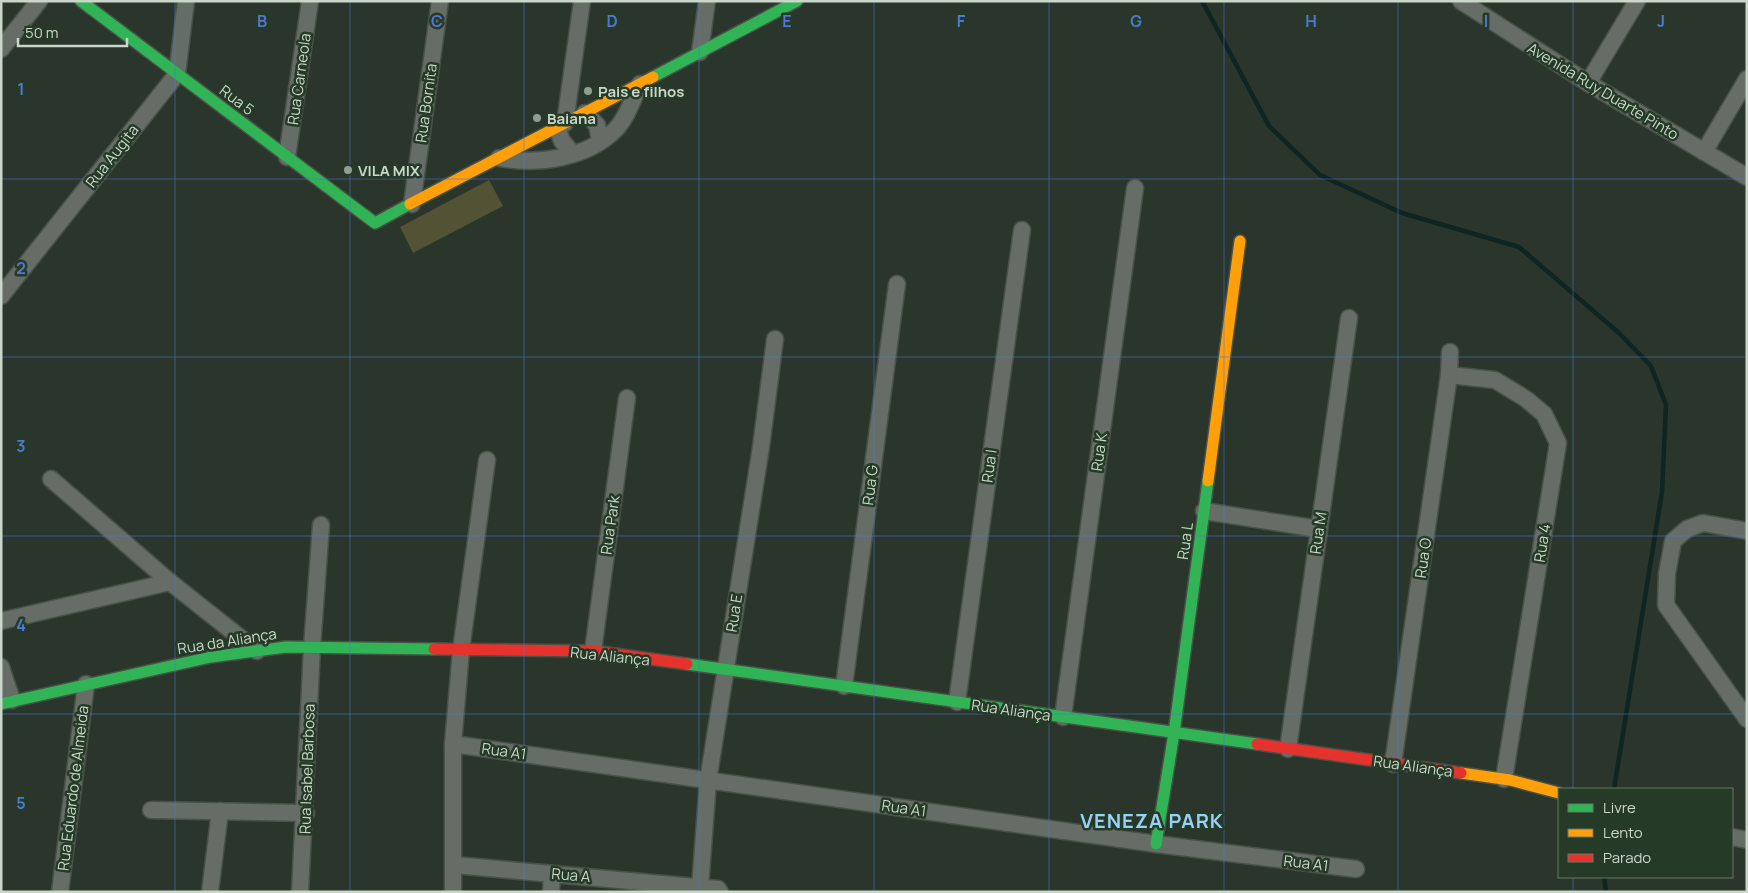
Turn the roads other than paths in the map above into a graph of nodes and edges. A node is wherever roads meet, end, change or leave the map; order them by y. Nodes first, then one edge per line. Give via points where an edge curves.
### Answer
1 (39, 1) edge
2 (81, 1) edge
3 (186, 1) edge
4 (310, 1) edge
5 (440, 1) edge
6 (582, 1) edge
7 (707, 1) edge
8 (797, 1) edge
9 (1461, 1) edge
10 (1637, 1) edge
11 (1, 49) edge
12 (700, 52) junction
13 (177, 74) junction
14 (1747, 79) edge
15 (1588, 83) junction
16 (640, 84) junction
17 (585, 113) junction
18 (561, 125) junction
19 (600, 141) junction
20 (1704, 152) junction
21 (573, 154) junction
22 (287, 157) junction
23 (499, 158) junction
24 (1747, 177) edge
25 (1135, 188) dead end
26 (412, 204) junction
27 (1022, 230) dead end
28 (1240, 241) dead end
29 (897, 284) dead end
30 (1, 296) edge
31 (1349, 318) dead end
32 (775, 338) dead end
33 (1450, 352) dead end
34 (1449, 375) junction
35 (627, 398) dead end
36 (487, 460) dead end
37 (51, 479) dead end
38 (1204, 511) junction
39 (321, 525) dead end
40 (1319, 529) junction
41 (1747, 531) edge
42 (170, 582) junction
43 (1, 621) edge
44 (312, 647) junction
45 (461, 650) junction
46 (257, 651) junction
47 (593, 651) junction
48 (1, 667) edge
49 (725, 670) junction
50 (86, 684) junction
51 (844, 686) junction
52 (7, 702) edge
53 (957, 702) junction
54 (1063, 717) junction
55 (1747, 719) edge
56 (1174, 733) junction
57 (453, 744) junction
58 (1288, 749) junction
59 (1394, 764) junction
60 (1504, 779) junction
61 (708, 780) junction
62 (1558, 793) edge
63 (151, 810) dead end
64 (220, 811) junction
65 (306, 813) junction
66 (1733, 837) edge
67 (1747, 840) edge
68 (1156, 844) junction
69 (454, 865) junction
70 (1356, 869) dead end
71 (552, 874) junction
72 (639, 887) edge
73 (700, 887) junction
74 (719, 890) edge
75 (60, 892) edge
76 (210, 892) edge
77 (300, 892) edge
78 (452, 892) edge
79 (551, 892) edge

1 - 11 street
2 - 13 street, Rua 5
3 - 13 street
4 - 22 street, Rua Carneola
5 - 26 street, Rua Bornita
6 - 18 street
7 - 12 street
8 - 12 street
9 - 15 street, Avenida Ruy Duarte Pinto
10 - 15 street
12 - 16 street
13 - 22 street, Rua 5
13 - 30 street, Rua Augita
14 - 20 street
15 - 20 street, Avenida Ruy Duarte Pinto
16 - 17 street
16 - 19 street via 630,108 616,128
17 - 18 street
17 - 19 street via 597,125
18 - 21 street via 562,141
18 - 23 street
19 - 21 street
20 - 24 street, Avenida Ruy Duarte Pinto
21 - 23 street via 537,162
22 - 26 street, Rua 5 via 375,223
23 - 26 street
25 - 54 street, Rua K
27 - 53 street, Rua I
28 - 38 street, Rua L
29 - 51 street, Rua G
31 - 40 street, Rua M
32 - 49 street, Rua E
33 - 34 street, Rua O
34 - 59 street, Rua O
34 - 60 street, Rua 4 via 1495,380 1526,398 1544,414 1558,443
35 - 47 street, Rua Park
36 - 45 street
37 - 42 street
38 - 40 street
38 - 56 street, Rua L
39 - 44 street, Rua Isabel Barbosa
40 - 58 street, Rua M
41 - 55 street via 1703,523 1687,529 1673,541 1666,605
42 - 43 street
42 - 46 street
44 - 45 street, Rua da Aliança
44 - 46 street, Rua da Aliança
44 - 65 street, Rua Isabel Barbosa
45 - 47 street, Rua Aliança
45 - 57 street
46 - 50 street, Rua da Aliança via 211,657
47 - 49 street, Rua Aliança
48 - 52 street
49 - 51 street, Rua Aliança
49 - 61 street, Rua E
50 - 52 street, Rua da Aliança
50 - 75 street, Rua Eduardo de Almeida
51 - 53 street, Rua Aliança
53 - 54 street, Rua Aliança
54 - 56 street, Rua Aliança
56 - 58 street, Rua Aliança
56 - 68 street, Rua L
57 - 61 street, Rua A1
57 - 69 street
58 - 59 street, Rua Aliança
59 - 60 street, Rua Aliança
60 - 62 street, Rua Aliança
61 - 68 street, Rua A1
61 - 73 street, Rua E
63 - 64 street
64 - 65 street
64 - 76 street
65 - 77 street, Rua Isabel Barbosa
66 - 67 street
68 - 70 street, Rua A1
69 - 71 street, Rua A
69 - 78 street
71 - 72 street, Rua A
71 - 79 street
72 - 73 street, Rua A
73 - 74 street, Rua A

